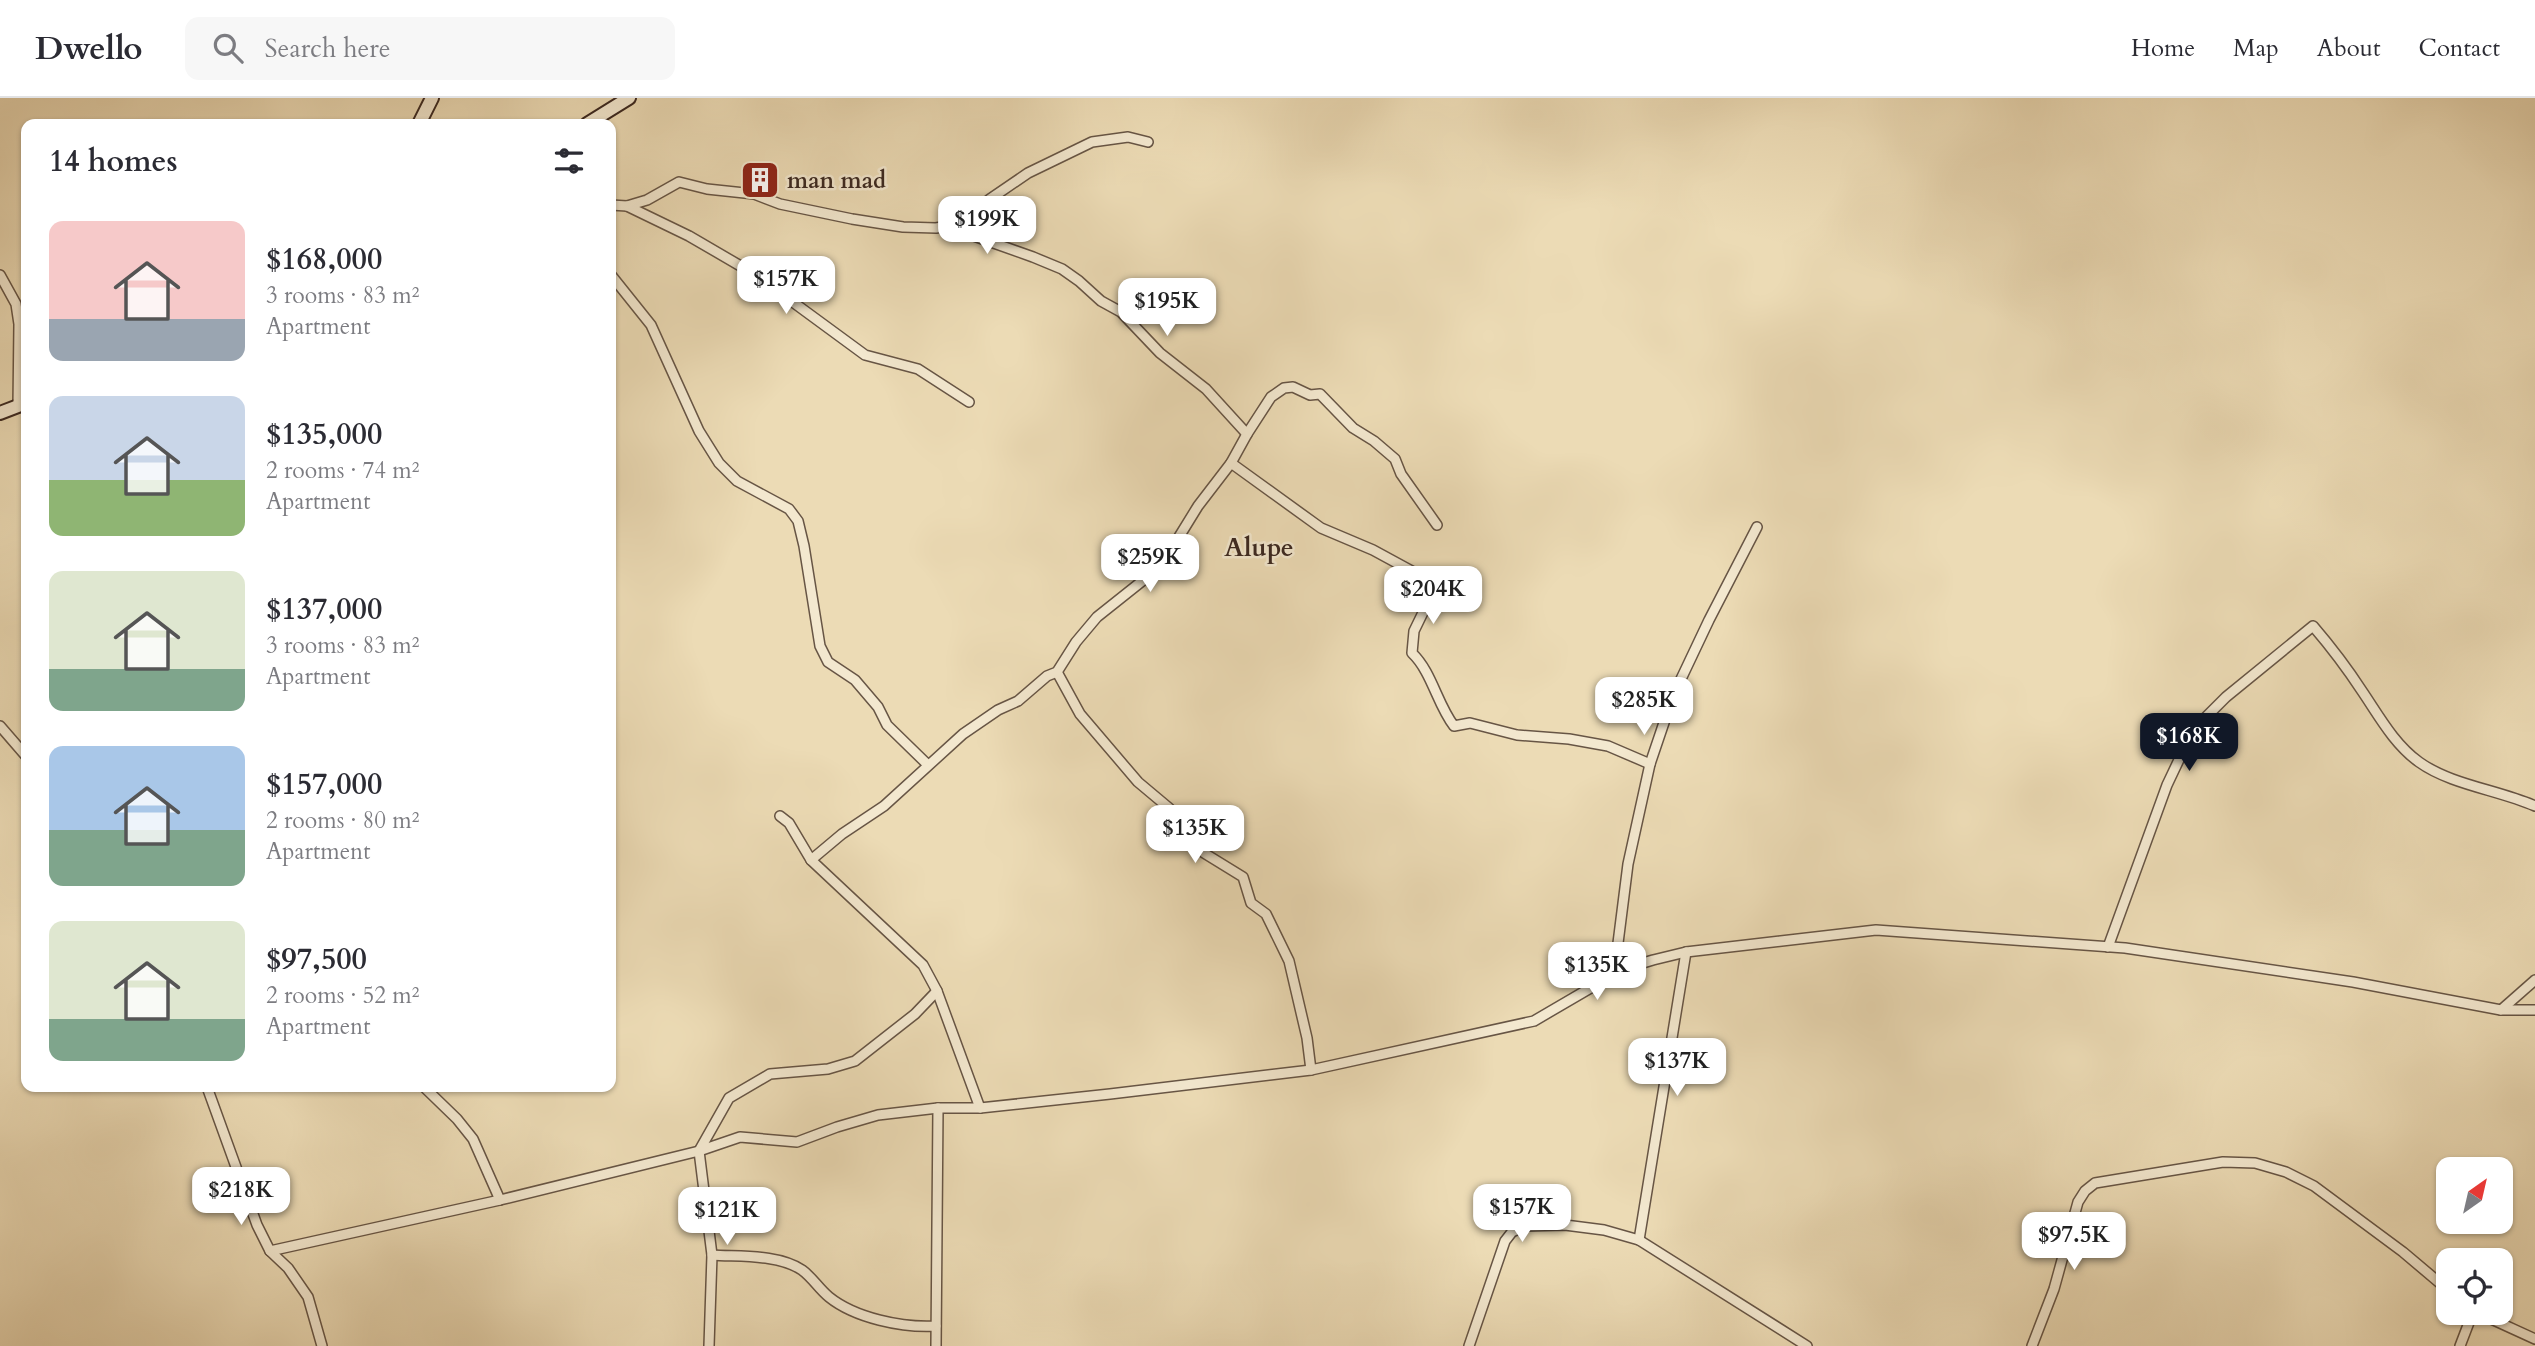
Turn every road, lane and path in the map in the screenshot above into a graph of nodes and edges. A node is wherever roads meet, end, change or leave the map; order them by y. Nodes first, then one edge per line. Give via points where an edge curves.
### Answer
1 (432, 98) edge
2 (629, 98) edge
3 (422, 119) edge
4 (595, 119) edge
5 (1148, 142) dead end
6 (616, 205) edge
7 (627, 206) junction
8 (959, 224) junction
9 (0, 275) edge
10 (616, 281) edge
11 (21, 378) edge
12 (969, 402) dead end
13 (21, 405) edge
14 (0, 412) edge
15 (1247, 433) junction
16 (1231, 463) junction
17 (1437, 525) dead end
18 (1757, 527) dead end
19 (1057, 672) junction
20 (0, 726) edge
21 (21, 749) edge
22 (927, 764) junction
23 (1650, 764) junction
24 (2535, 806) edge
25 (780, 816) dead end
26 (811, 860) junction
27 (2108, 947) junction
28 (1686, 952) junction
29 (1623, 970) junction
30 (2535, 979) edge
31 (937, 991) junction
32 (2501, 1010) junction
33 (2535, 1010) edge
34 (1311, 1070) junction
35 (209, 1092) edge
36 (429, 1092) edge
37 (938, 1108) junction
38 (980, 1108) junction
39 (699, 1151) junction
40 (500, 1200) junction
41 (1639, 1240) junction
42 (270, 1251) junction
43 (712, 1255) junction
44 (2436, 1280) edge
45 (2469, 1325) edge
46 (2503, 1325) edge
47 (936, 1326) junction
48 (2535, 1339) edge
49 (322, 1346) edge
50 (709, 1346) edge
51 (936, 1346) edge
52 (1469, 1346) edge
53 (1807, 1346) edge
54 (2032, 1346) edge
55 (2460, 1346) edge

1 - 3 street
2 - 4 street
5 - 8 street via 1128,138 1092,142 1028,173
6 - 7 street
7 - 8 street via 680,182 903,227
7 - 12 street via 756,275 865,355 918,369
8 - 15 street via 974,236 1062,269 1079,281 1121,312
9 - 11 street via 16,304
10 - 22 street via 651,325 699,431 719,463 737,481 789,509 798,522 820,646 828,662 855,680 878,706 887,726
13 - 14 street
15 - 16 street
15 - 17 street via 1271,397 1284,388 1320,394 1353,428 1395,459
16 - 19 street via 1174,545 1146,578 1097,617
16 - 23 street via 1321,528 1373,550 1429,585 1432,594 1414,631 1412,653 1422,662 1444,714 1454,726 1470,723 1517,735 1608,746
18 - 23 street via 1673,696
19 - 22 street via 1018,701 998,709
19 - 34 street via 1080,714 1138,782 1169,808 1204,853 1242,877 1251,902 1266,914 1289,961
20 - 21 street
22 - 26 street via 884,806
23 - 29 street via 1624,889 1618,943
24 - 27 street via 2420,763 2388,730 2313,626 2226,697 2185,747
25 - 26 street
26 - 31 street via 912,952
27 - 28 street via 1876,930
27 - 32 street via 2353,982
28 - 29 street
28 - 41 street
29 - 34 street via 1534,1021
30 - 32 street
31 - 38 street
31 - 39 street via 855,1061 828,1069 770,1074 729,1098
32 - 33 street
34 - 38 street
35 - 42 street
36 - 40 street via 472,1139
37 - 38 street
37 - 39 street via 878,1115 797,1142 740,1137
37 - 47 street
39 - 40 street
39 - 43 street
40 - 42 street
41 - 52 street via 1565,1225 1525,1226 1512,1232
41 - 53 street
42 - 49 street via 308,1297
43 - 47 street via 787,1263 843,1306 901,1325
43 - 50 street
44 - 54 street via 2314,1186 2255,1163 2223,1162 2095,1183 2085,1191
45 - 55 street
46 - 48 street
47 - 51 street

